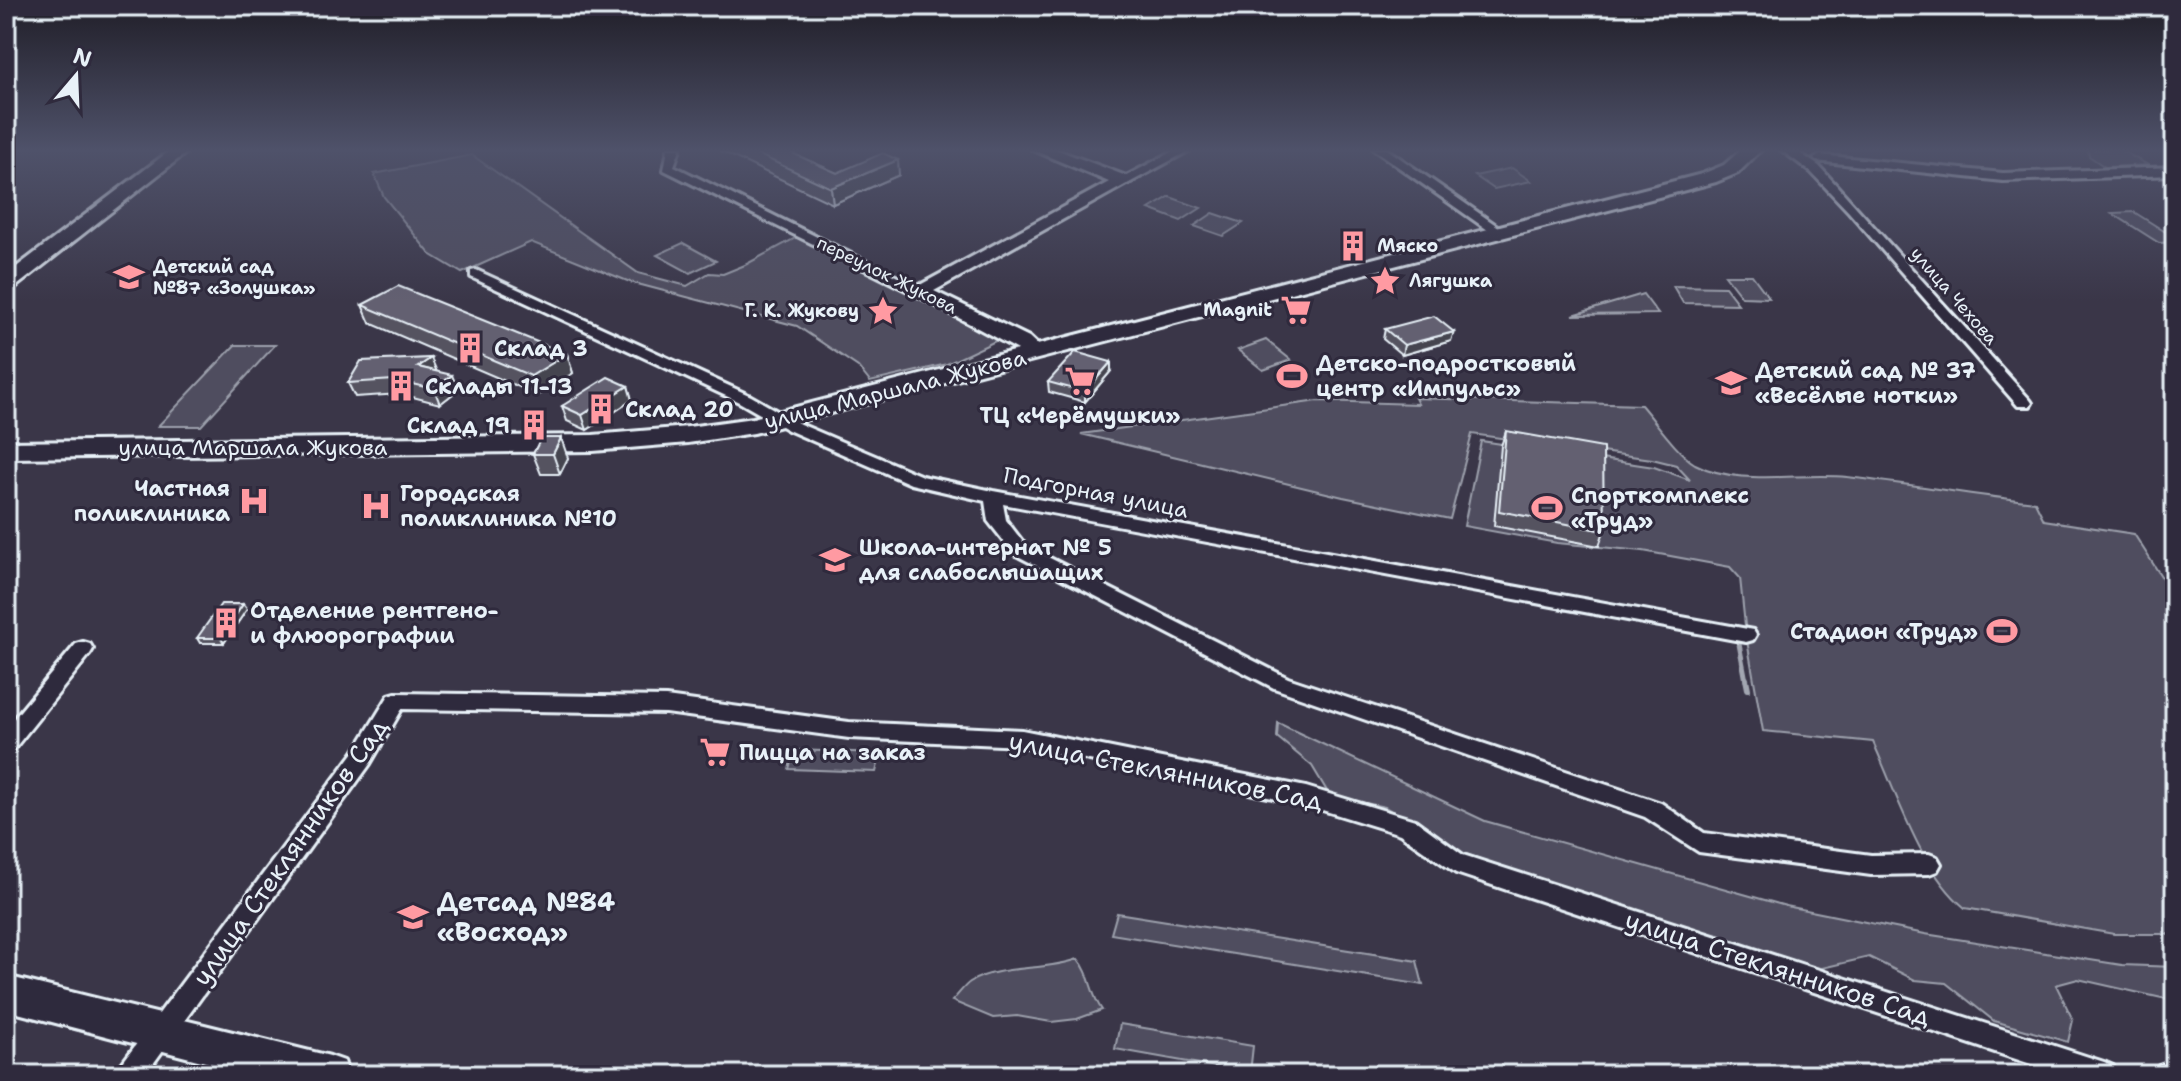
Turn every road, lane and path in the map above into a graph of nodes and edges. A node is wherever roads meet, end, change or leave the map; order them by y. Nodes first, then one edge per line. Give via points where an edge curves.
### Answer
1 (117, 199) edge
2 (734, 199) edge
3 (1089, 199) edge
4 (1453, 199) edge
5 (1626, 199) edge
6 (1846, 199) edge
7 (1500, 232) junction
8 (476, 274) dead end
9 (6, 285) edge
10 (919, 291) junction
11 (1035, 353) junction
12 (2024, 403) dead end
13 (778, 419) junction
14 (6, 450) edge
15 (993, 497) junction
16 (1746, 635) dead end
17 (83, 649) dead end
18 (6, 743) edge
19 (1929, 864) dead end
20 (6, 993) edge
21 (160, 1032) junction
22 (2175, 1073) edge
23 (129, 1075) edge
24 (330, 1075) edge
25 (2104, 1075) edge
26 (2168, 1075) edge

1 - 9 street
2 - 10 street, переулок Жукова
3 - 10 street
4 - 7 street
5 - 7 main road, улица Маршала Жукова
6 - 12 street, улица Чехова
7 - 11 main road, улица Маршала Жукова
8 - 13 street, Подгорная улица
10 - 11 street, переулок Жукова
11 - 13 main road, улица Маршала Жукова
13 - 14 main road, улица Маршала Жукова via 688,435 593,443
13 - 15 street, Подгорная улица via 917,480
15 - 16 street, Подгорная улица
15 - 19 street via 997,521 1020,550 1281,683 1653,810 1699,842 1871,865
17 - 18 street
20 - 21 street
21 - 23 street
21 - 24 street
21 - 25 street, улица Стеклянников Сад via 362,758 396,701 644,704 849,730 1022,738 1306,796 1407,827 1456,863
22 - 26 street

